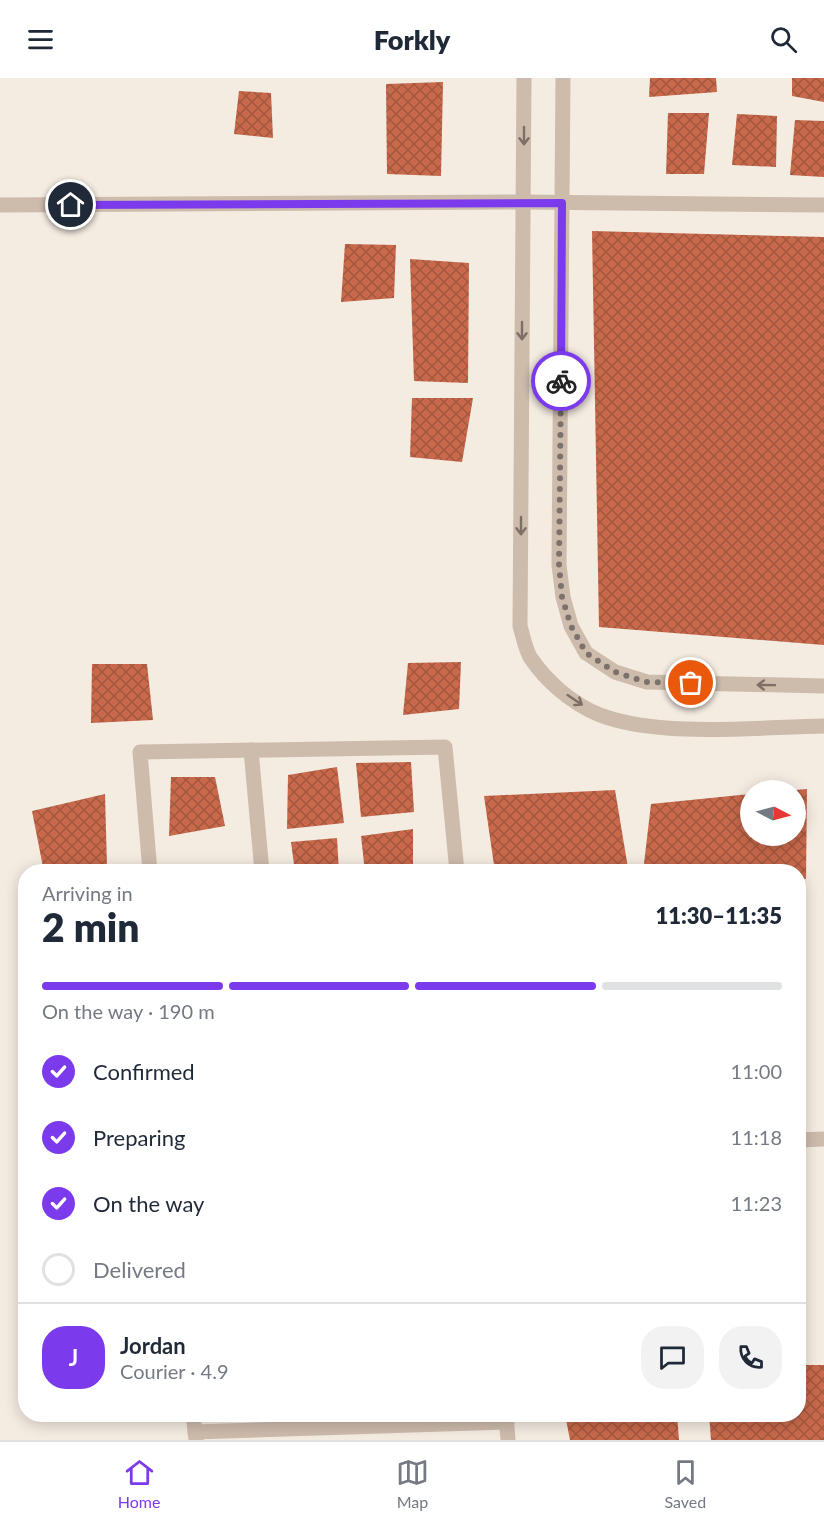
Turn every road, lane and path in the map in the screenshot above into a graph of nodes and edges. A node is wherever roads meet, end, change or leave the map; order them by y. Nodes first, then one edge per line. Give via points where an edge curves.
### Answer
1 (524, 78) edge
2 (563, 78) edge
3 (523, 202) junction
4 (562, 203) junction
5 (0, 205) edge
6 (824, 205) edge
7 (824, 687) edge
8 (824, 726) edge
9 (251, 750) junction
10 (149, 864) edge
11 (261, 864) edge
12 (456, 864) edge
13 (824, 1139) edge
14 (806, 1140) edge
15 (300, 1422) edge
16 (507, 1422) edge
17 (195, 1436) edge
18 (508, 1440) edge

1 -> 3 street
2 - 4 street
3 - 4 street
3 - 5 street
3 -> 8 street via 520,626 529,655 547,679 575,702 600,715 635,724 683,728
4 - 6 street
7 -> 4 street via 646,682 615,672 586,653 571,626 562,597 559,565
9 - 10 street via 140,752
9 - 11 street
9 - 12 street via 445,747
13 - 14 street
15 - 17 street
16 - 18 street

